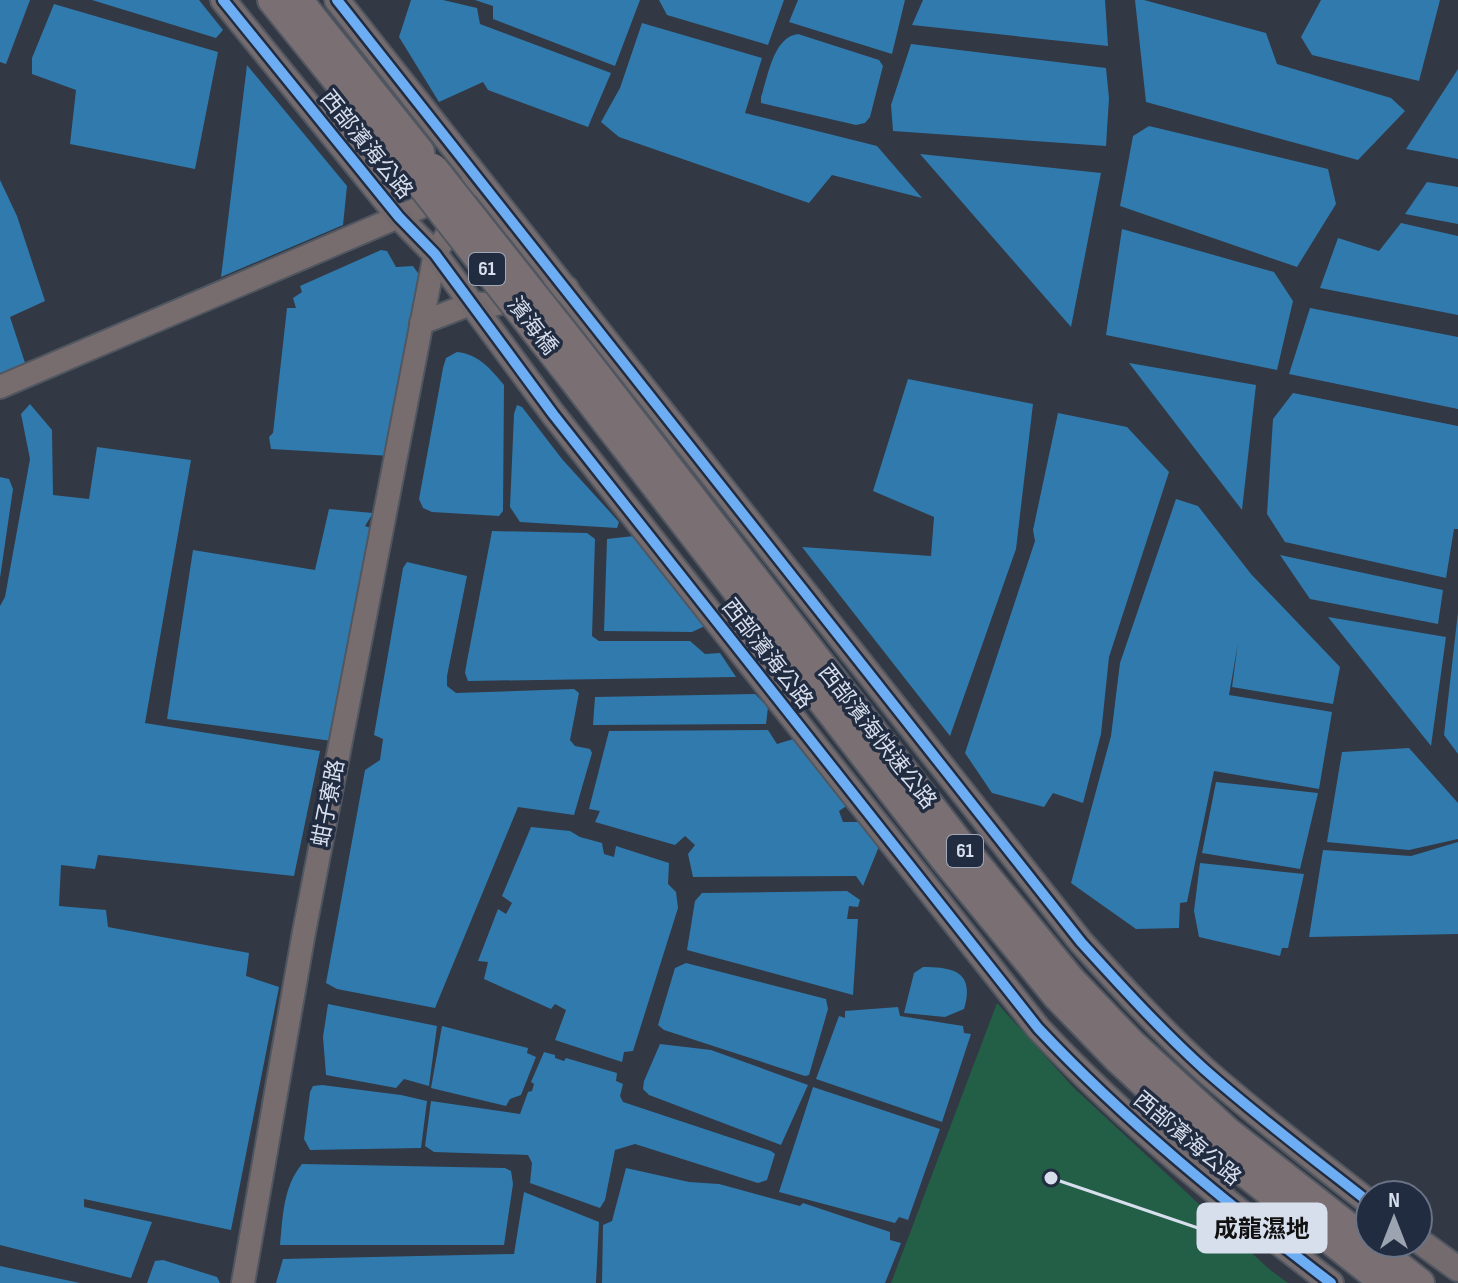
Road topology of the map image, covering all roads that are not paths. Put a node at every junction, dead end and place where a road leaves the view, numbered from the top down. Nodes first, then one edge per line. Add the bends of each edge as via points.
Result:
1 (223, 0) edge
2 (272, 0) edge
3 (298, 0) edge
4 (337, 0) edge
5 (420, 168) junction
6 (480, 182) junction
7 (399, 217) junction
8 (512, 223) junction
9 (435, 254) junction
10 (567, 288) junction
11 (473, 303) junction
12 (421, 323) junction
13 (571, 359) junction
14 (0, 387) edge
15 (1354, 1191) edge
16 (1434, 1252) edge
17 (1458, 1269) edge
18 (243, 1283) edge
19 (1331, 1283) edge
20 (1385, 1283) edge
21 (1420, 1283) edge

1 - 7 main road, 西部濱海公路
2 - 5 highway, 61
3 - 5 highway, 61
4 - 6 main road
5 - 13 highway, 濱海橋 / 61, bridge
6 - 7 street
6 - 8 main road
6 - 9 street
7 - 9 main road, 西部濱海公路
7 - 14 street
8 - 10 main road
8 - 11 street via 501,271
9 - 11 main road, 西部濱海公路
9 - 12 street, 蚶子寮路
10 - 11 street via 492,305
10 - 15 main road via 1081,942 1201,1066
11 - 12 street
11 - 19 main road, 西部濱海公路 via 553,414 1038,1028 1089,1082
12 - 18 street, 蚶子寮路 via 304,932
13 - 20 highway, 西部濱海快速公路 / 61 via 924,832 1057,996 1214,1148
13 - 21 highway, 西部濱海快速公路 / 61 via 1071,980 1228,1132
16 - 17 main road

